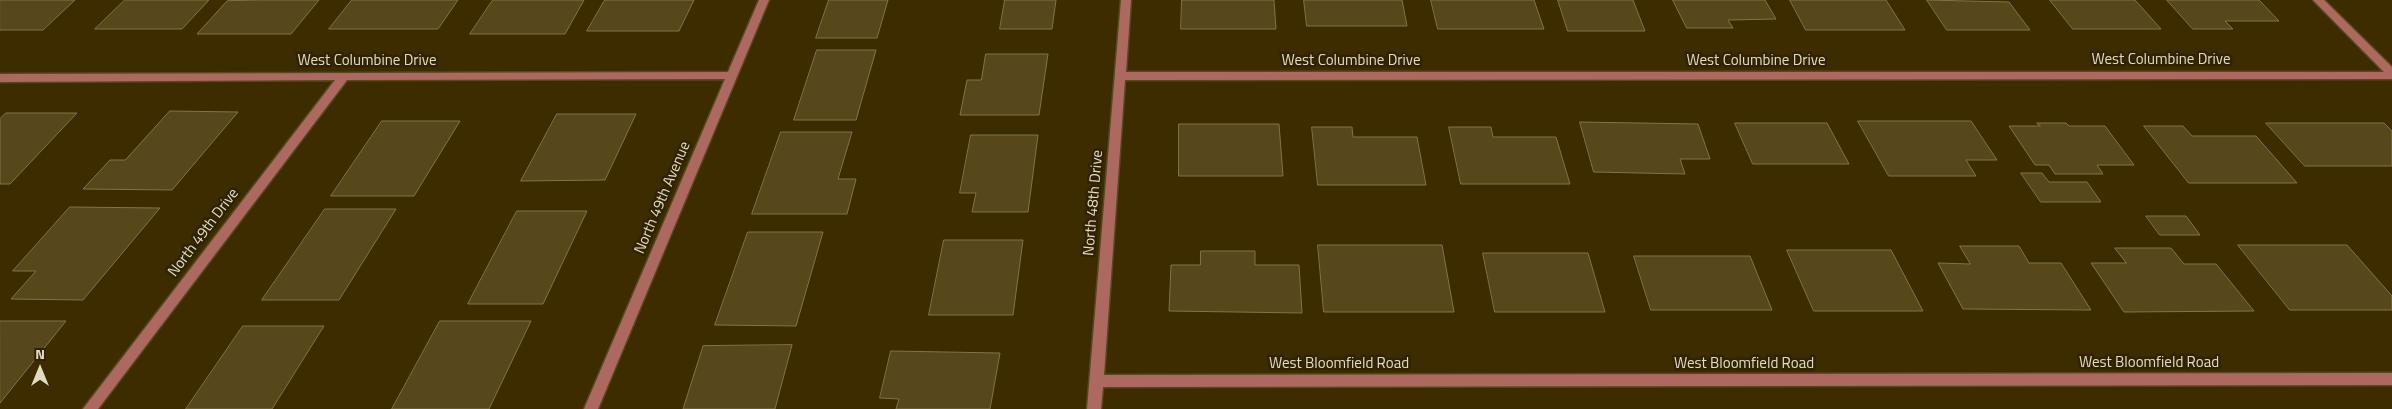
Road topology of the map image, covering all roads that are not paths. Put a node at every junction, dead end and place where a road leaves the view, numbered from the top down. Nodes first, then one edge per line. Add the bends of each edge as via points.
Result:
1 (764, 0) edge
2 (1126, 0) edge
3 (2318, 0) edge
4 (2392, 74) edge
5 (733, 75) junction
6 (344, 76) junction
7 (1121, 76) junction
8 (0, 78) edge
9 (2392, 379) edge
10 (1096, 381) junction
11 (90, 409) edge
12 (591, 409) edge
13 (1094, 409) edge

1 - 5 street, North 49th Avenue
2 - 7 street, North 48th Drive
3 - 4 street
4 - 7 street, West Columbine Drive
5 - 6 street, West Columbine Drive
5 - 12 street, North 49th Avenue
6 - 8 street, West Columbine Drive
6 - 11 street, North 49th Drive
7 - 10 street, North 48th Drive
9 - 10 street, West Bloomfield Road
10 - 13 street, North 48th Drive

